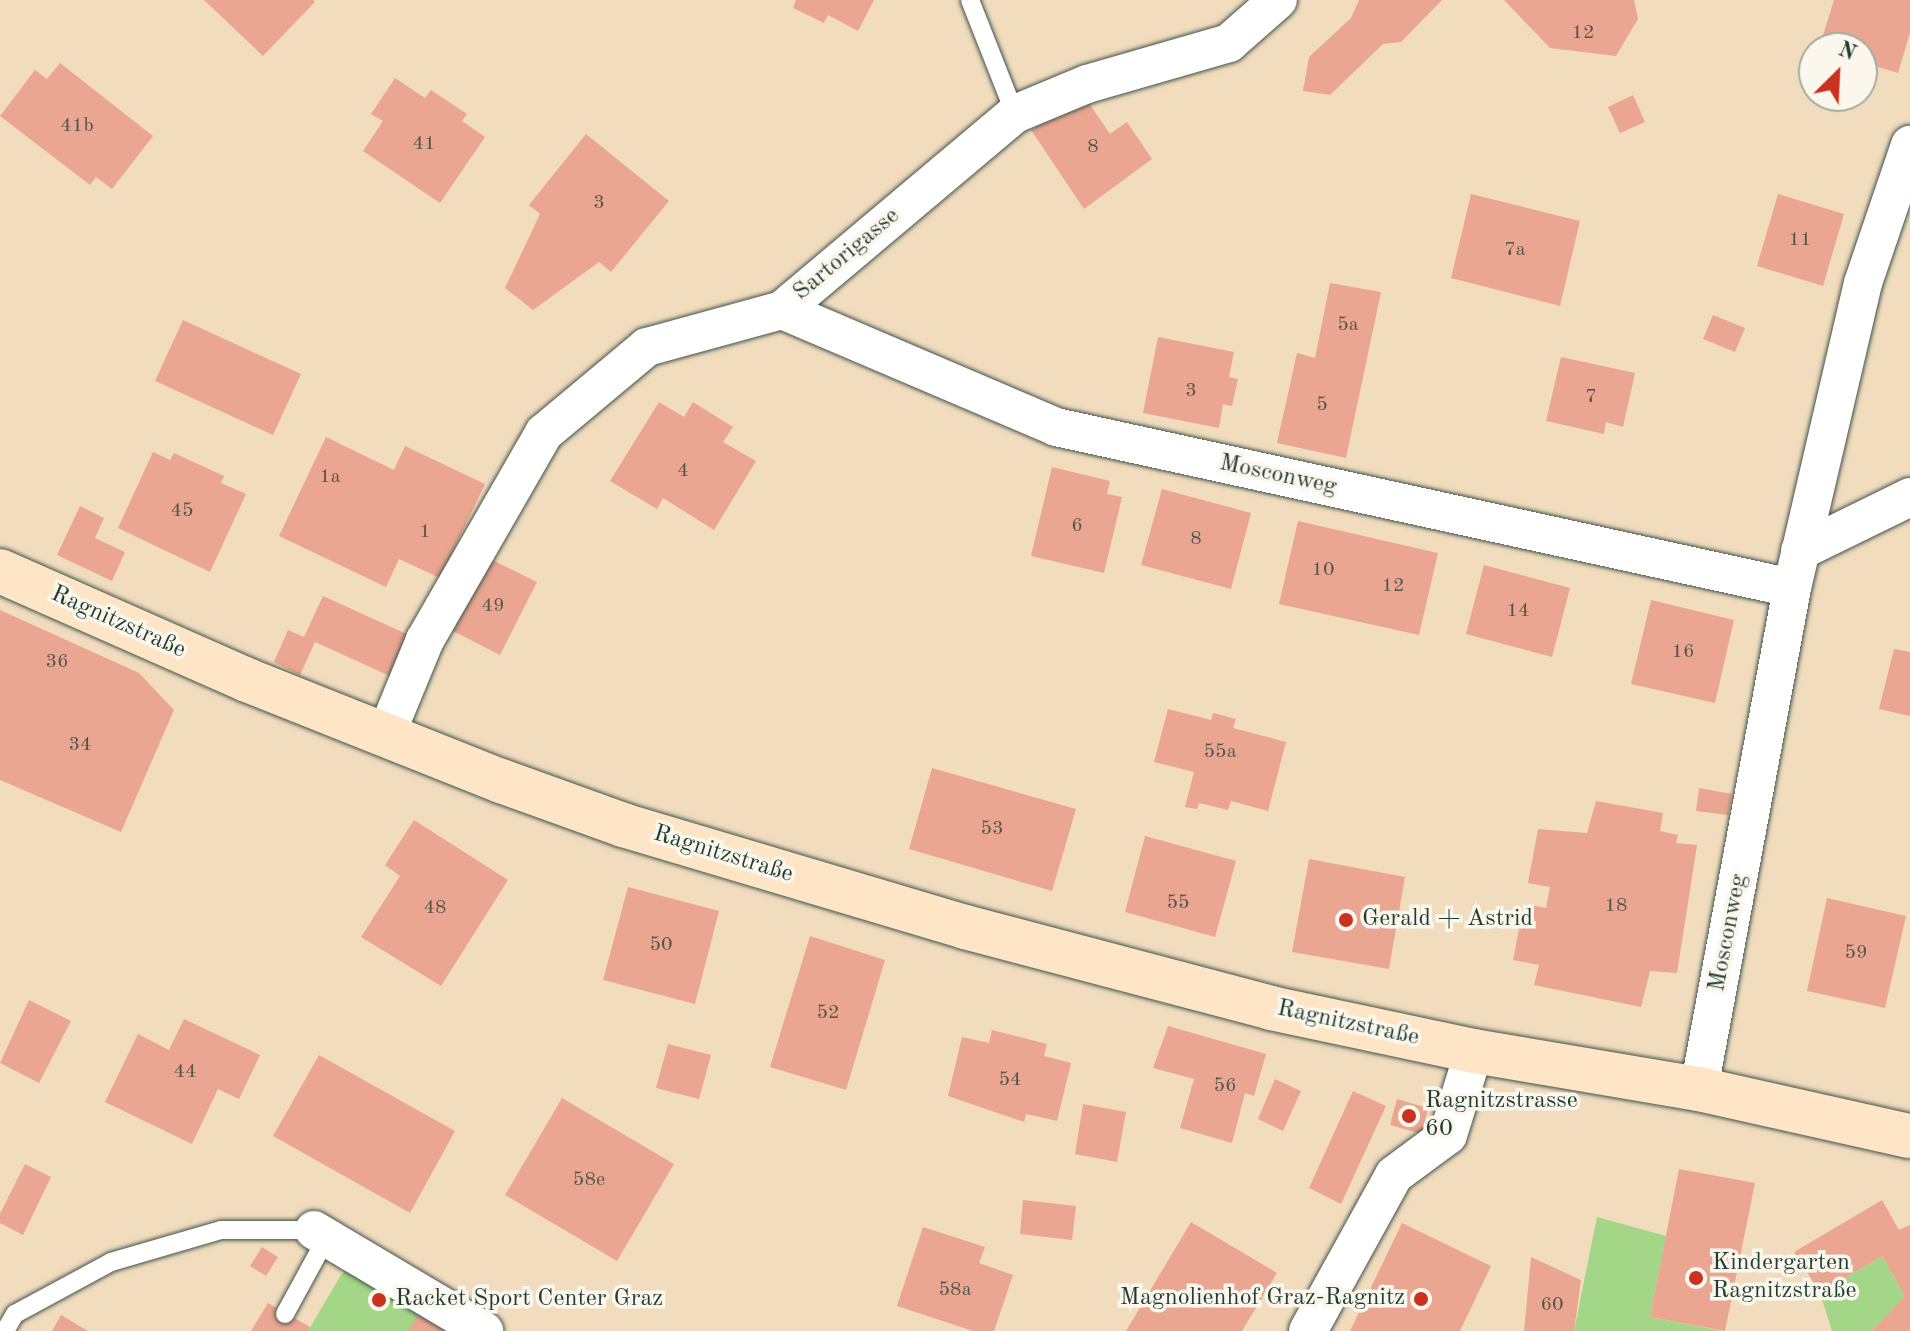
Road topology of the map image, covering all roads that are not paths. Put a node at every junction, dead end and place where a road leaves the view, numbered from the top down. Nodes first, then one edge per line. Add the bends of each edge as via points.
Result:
1 (970, 0) edge
2 (1278, 0) edge
3 (1015, 114) junction
4 (1910, 145) edge
5 (782, 310) junction
6 (1910, 497) edge
7 (1800, 551) junction
8 (0, 571) edge
9 (1792, 588) junction
10 (385, 737) junction
11 (1474, 1051) junction
12 (1699, 1089) junction
13 (1910, 1136) edge
14 (321, 1234) junction
15 (285, 1314) dead end
16 (5, 1331) edge
17 (484, 1331) edge
18 (1308, 1331) edge

1 - 3 lane
2 - 3 street, Sartorigasse via 1229,43 1087,84
3 - 5 street, Sartorigasse
4 - 7 street, Mosconweg via 1863,283
5 - 9 street, Mosconweg via 1056,427
5 - 10 street, Sartorigasse via 647,347 544,433 425,640
6 - 7 street
7 - 9 street, Mosconweg
8 - 10 main road, Ragnitzstraße
9 - 12 street, Mosconweg
10 - 11 main road, Ragnitzstraße via 623,825 1101,967
11 - 12 main road, Ragnitzstraße
11 - 18 street via 1448,1135 1394,1175
12 - 13 main road, Ragnitzstraße
14 - 15 lane
14 - 16 lane via 221,1230 111,1262 15,1314
14 - 17 street

